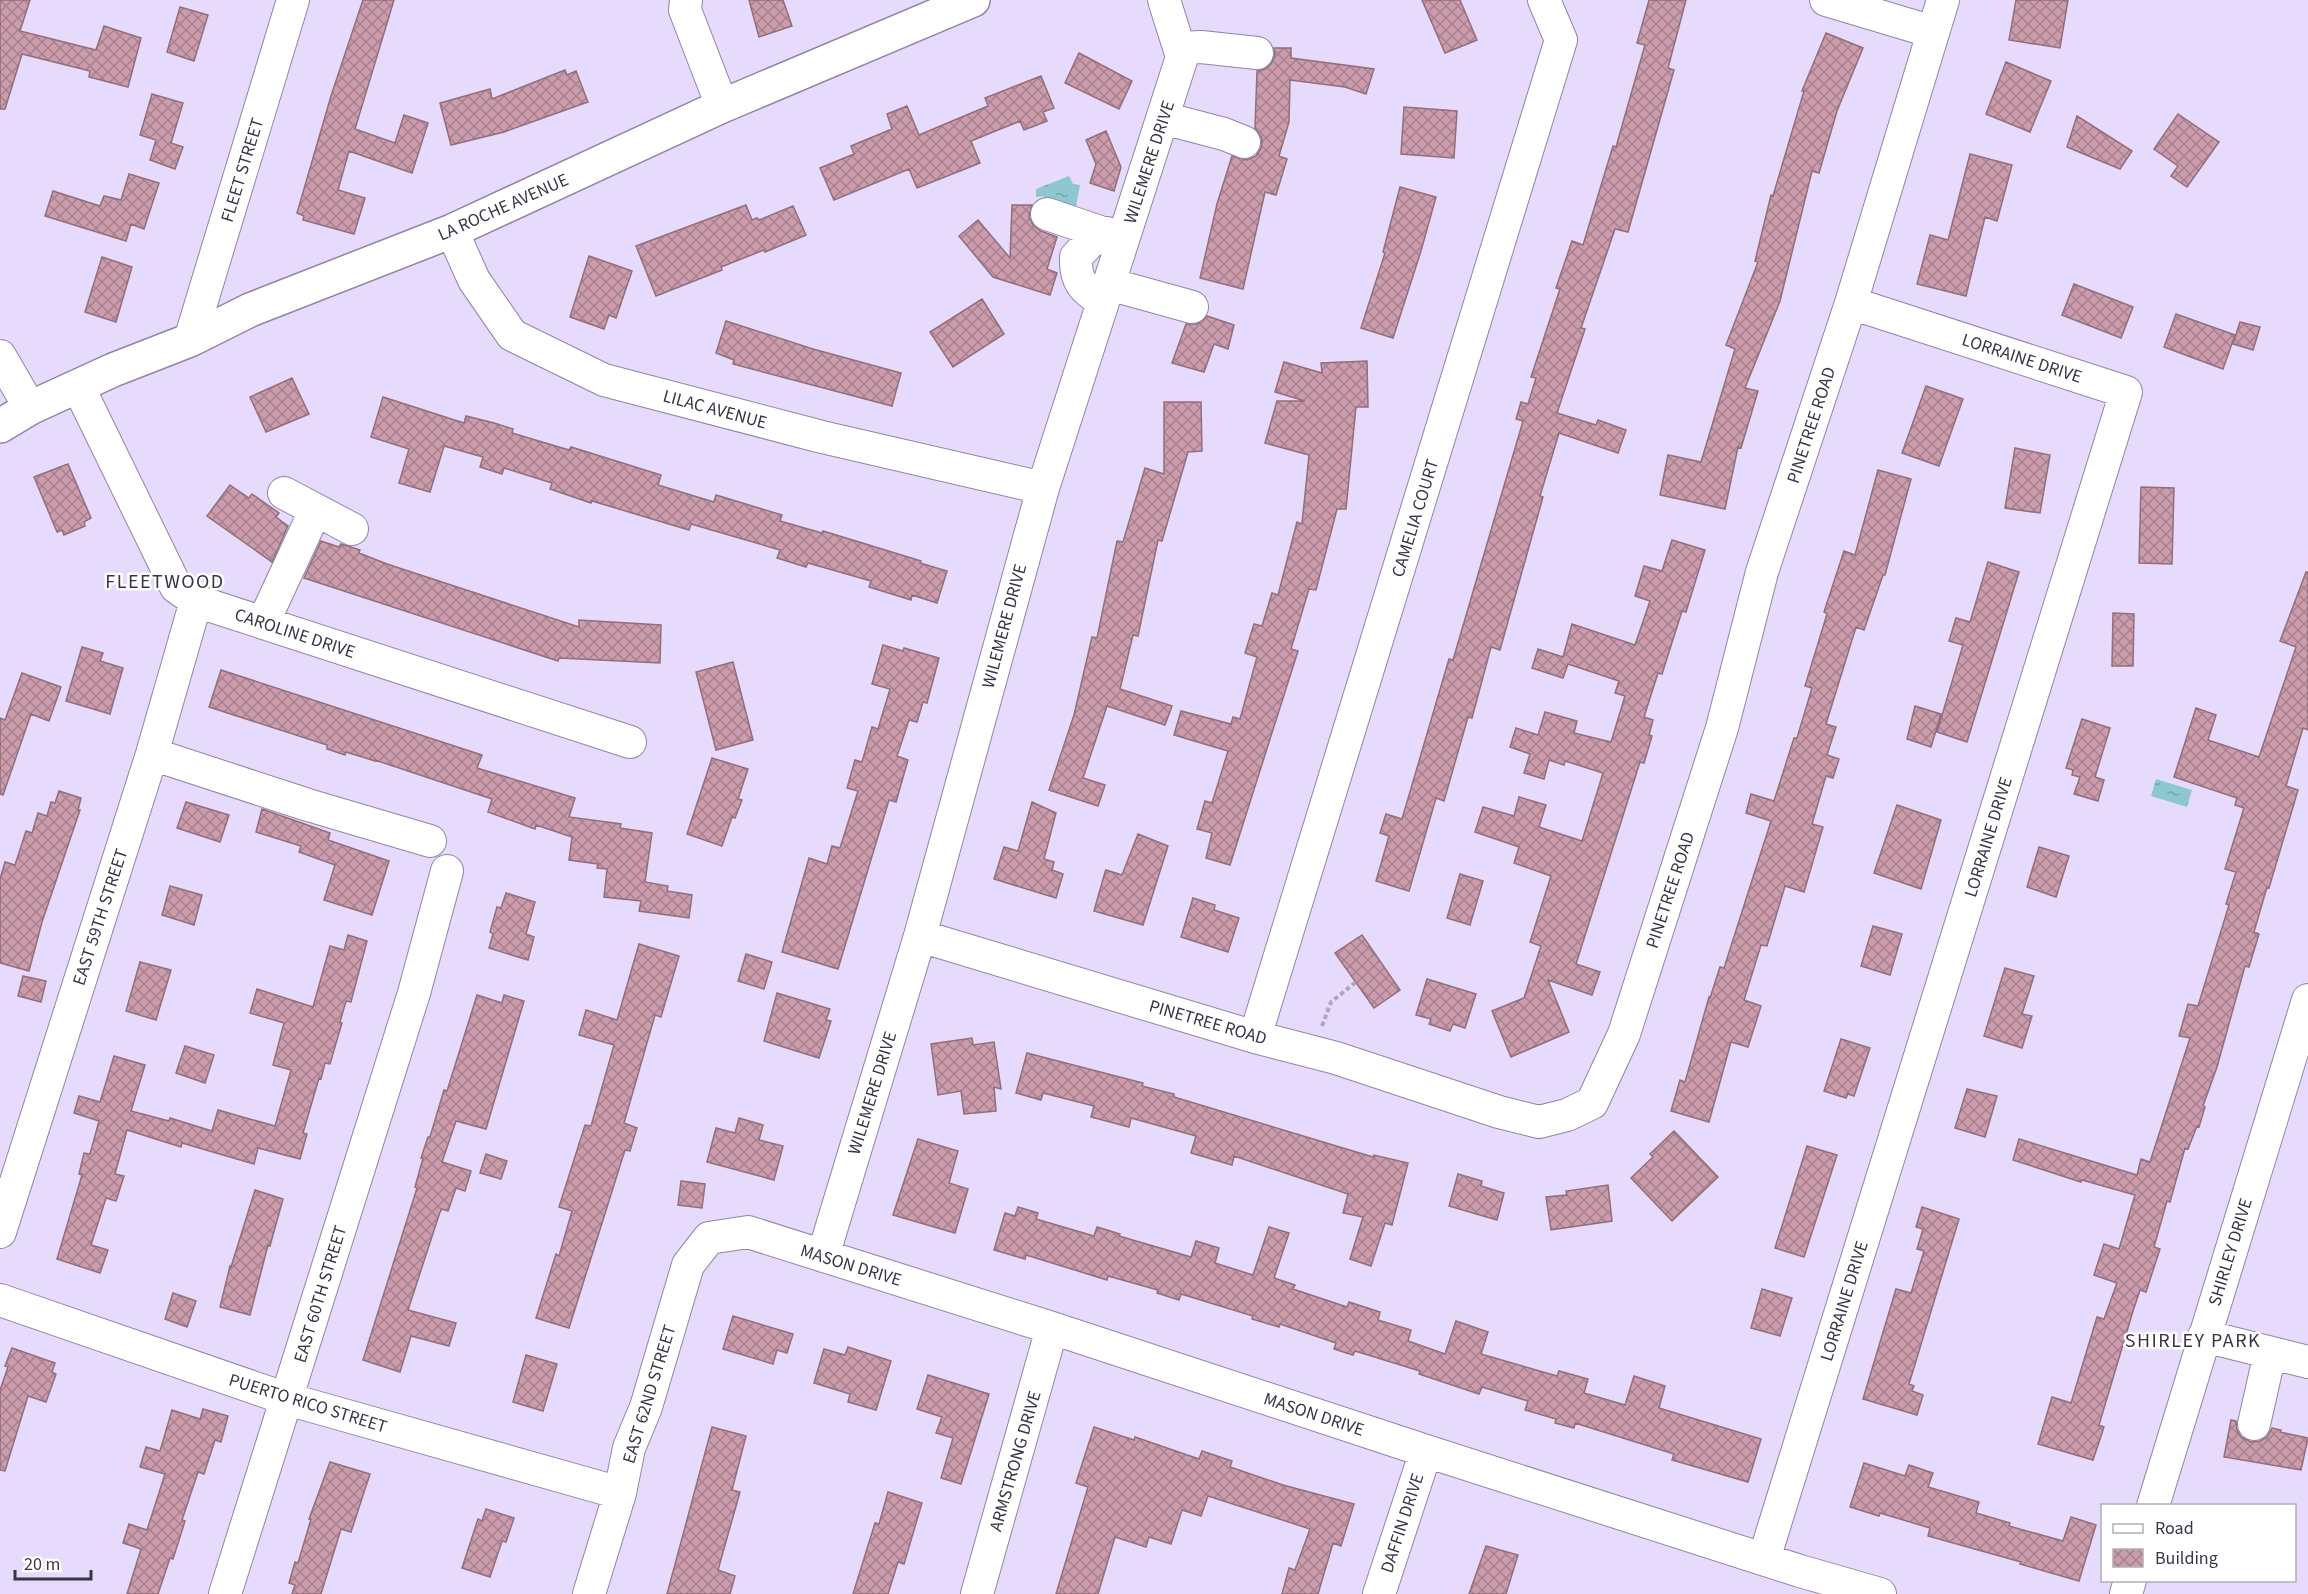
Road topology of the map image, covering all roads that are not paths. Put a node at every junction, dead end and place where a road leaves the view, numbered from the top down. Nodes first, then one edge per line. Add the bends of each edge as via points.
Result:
1 (293, 0) edge
2 (686, 0) edge
3 (973, 0) edge
4 (1164, 0) edge
5 (1544, 0) edge
6 (1826, 0) edge
7 (1943, 0) edge
8 (1902, 11) edge
9 (1933, 32) junction
10 (1180, 48) junction
11 (1257, 53) dead end
12 (722, 106) junction
13 (1163, 118) junction
14 (1244, 142) dead end
15 (1047, 214) dead end
16 (452, 231) junction
17 (1116, 235) junction
18 (1106, 293) junction
19 (1851, 303) junction
20 (1192, 307) dead end
21 (190, 340) junction
22 (0, 356) edge
23 (78, 386) junction
24 (30, 408) junction
25 (0, 426) edge
26 (1043, 488) junction
27 (284, 494) dead end
28 (315, 511) junction
29 (352, 529) dead end
30 (196, 601) junction
31 (264, 623) junction
32 (630, 742) dead end
33 (152, 754) junction
34 (430, 841) dead end
35 (447, 871) dead end
36 (920, 936) junction
37 (2308, 1000) edge
38 (1255, 1037) junction
39 (0, 1232) edge
40 (748, 1232) joint
41 (823, 1256) junction
42 (0, 1300) edge
43 (1052, 1328) junction
44 (2204, 1336) junction
45 (2270, 1353) junction
46 (2308, 1362) edge
47 (287, 1399) junction
48 (2254, 1424) dead end
49 (1426, 1451) junction
50 (620, 1492) junction
51 (2154, 1504) edge
52 (1764, 1559) junction
53 (1796, 1583) edge
54 (225, 1594) edge
55 (589, 1594) edge
56 (977, 1594) edge
57 (1379, 1594) edge
58 (1880, 1594) edge

1 - 21 street, FLEET STREET
2 - 12 street via 685,10
3 - 12 main road, LA ROCHE AVENUE
4 - 10 street, WILEMERE DRIVE
5 - 38 street, CAMELIA COURT via 1561,40
6 - 8 street
7 - 9 street, PINETREE ROAD
8 - 9 street
9 - 19 street, PINETREE ROAD
10 - 11 street via 1201,46
10 - 13 street, WILEMERE DRIVE via 1182,57
12 - 16 main road, LA ROCHE AVENUE
13 - 14 street
13 - 17 street, WILEMERE DRIVE
15 - 17 street
16 - 21 main road, LA ROCHE AVENUE via 250,310
16 - 26 street, LILAC AVENUE via 474,280 512,335 604,380 822,437
17 - 18 street via 1090,242 1076,257 1075,273 1083,285 1092,295
18 - 20 street
18 - 26 street, WILEMERE DRIVE
19 - 38 street, PINETREE ROAD via 1762,572 1722,728 1624,1034 1592,1103 1567,1116 1539,1122
19 - 52 street, LORRAINE DRIVE via 2126,392
21 - 23 main road, LA ROCHE AVENUE
22 - 24 street
23 - 24 main road, LA ROCHE AVENUE
23 - 30 street, CAROLINE DRIVE via 176,587
24 - 25 main road, LA ROCHE AVENUE
26 - 36 street, WILEMERE DRIVE
27 - 28 street
28 - 29 street
28 - 31 street
30 - 31 street, CAROLINE DRIVE
30 - 33 street, EAST 59TH STREET
31 - 32 street, CAROLINE DRIVE
33 - 34 street
33 - 39 street, EAST 59TH STREET
35 - 47 street, EAST 60TH STREET via 414,993
36 - 38 street, PINETREE ROAD
36 - 41 street, WILEMERE DRIVE
37 - 44 street, SHIRLEY DRIVE
40 - 41 street, MASON DRIVE
40 - 50 street, EAST 62ND STREET via 709,1238 688,1265 646,1407 629,1448
41 - 43 street, MASON DRIVE
42 - 47 street, PUERTO RICO STREET
43 - 49 street, MASON DRIVE
43 - 56 street, ARMSTRONG DRIVE
44 - 45 street
44 - 51 street, SHIRLEY DRIVE
45 - 46 street
45 - 48 street
47 - 50 street, PUERTO RICO STREET
47 - 54 street, EAST 60TH STREET
49 - 52 street, MASON DRIVE
49 - 57 street, DAFFIN DRIVE
50 - 55 street, EAST 62ND STREET
52 - 53 street, MASON DRIVE
53 - 58 street, MASON DRIVE

